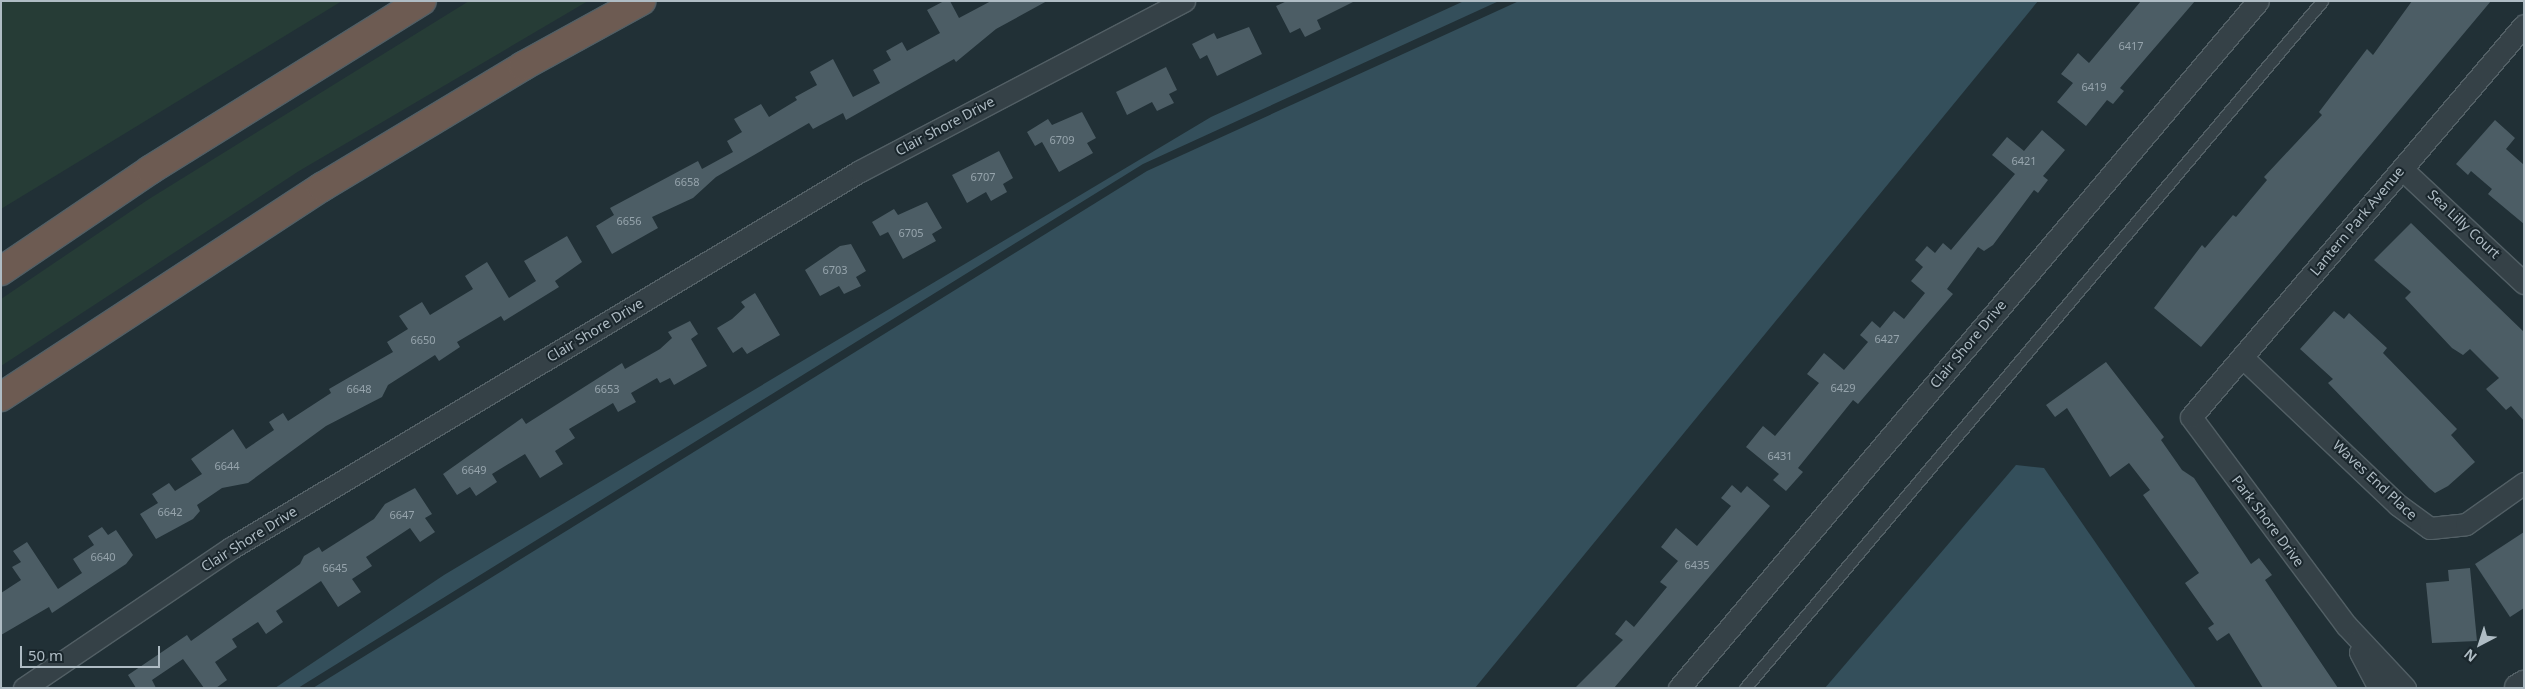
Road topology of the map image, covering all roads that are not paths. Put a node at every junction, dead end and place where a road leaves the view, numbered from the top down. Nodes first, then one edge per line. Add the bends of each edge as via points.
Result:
1 (422, 1) edge
2 (641, 1) edge
3 (1184, 1) edge
4 (2258, 1) edge
5 (2322, 1) edge
6 (2524, 25) edge
7 (2402, 169) junction
8 (1, 271) edge
9 (2524, 283) edge
10 (2242, 357) junction
11 (1, 397) edge
12 (2191, 417) joint
13 (2524, 483) edge
14 (2346, 625) junction
15 (2524, 685) edge
16 (24, 688) edge
17 (1679, 688) edge
18 (1745, 688) edge
19 (2379, 688) edge
20 (2405, 688) edge
21 (2519, 688) edge

1 - 8 highway via 150,170
2 - 11 highway via 322,187
3 - 16 street, Clair Shore Drive via 860,171 231,548
4 - 17 street, Clair Shore Drive
5 - 18 lane
6 - 7 street, Lantern Park Avenue
7 - 9 street, Sea Lilly Court
7 - 10 street, Lantern Park Avenue
10 - 12 street, Lantern Park Avenue
10 - 13 street, Waves End Place via 2398,505 2430,528 2466,524
12 - 14 street, Park Shore Drive
14 - 19 street, Park Shore Drive
14 - 20 street, Park Shore Drive
15 - 21 street

